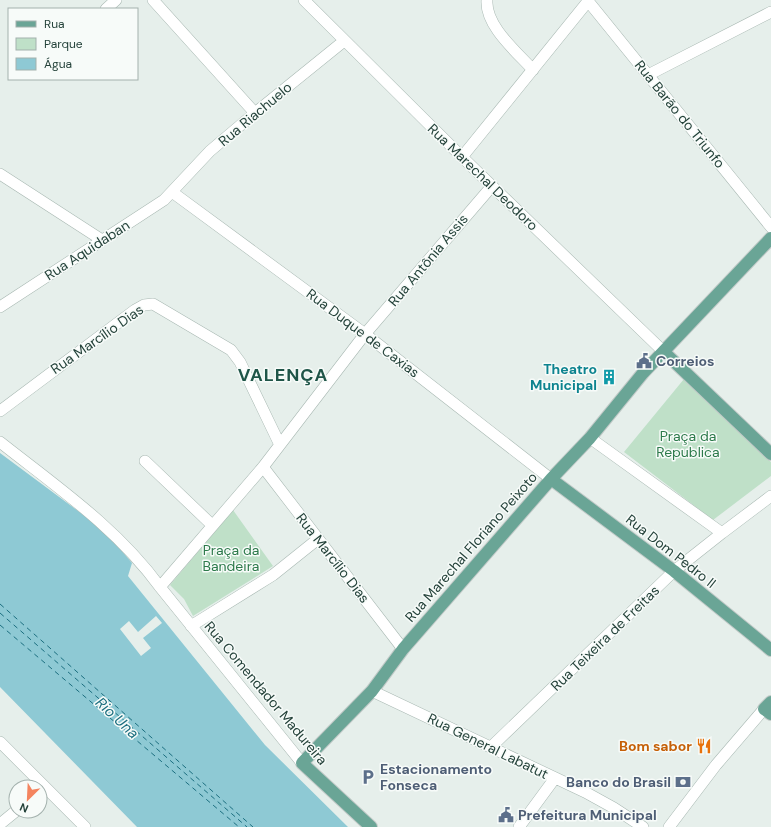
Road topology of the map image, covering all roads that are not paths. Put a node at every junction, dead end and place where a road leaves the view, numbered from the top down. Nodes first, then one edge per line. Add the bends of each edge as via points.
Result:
1 (116, 0) edge
2 (153, 0) edge
3 (304, 0) edge
4 (487, 0) edge
5 (588, 0) edge
6 (107, 8) edge
7 (771, 12) edge
8 (344, 41) junction
9 (533, 70) junction
10 (648, 75) junction
11 (254, 113) junction
12 (462, 157) junction
13 (0, 174) edge
14 (492, 186) junction
15 (172, 192) junction
16 (771, 227) edge
17 (771, 238) edge
18 (102, 240) junction
19 (0, 307) edge
20 (365, 334) junction
21 (664, 352) junction
22 (0, 411) edge
23 (590, 438) junction
24 (0, 442) edge
25 (280, 445) junction
26 (771, 454) edge
27 (145, 461) dead end
28 (264, 467) junction
29 (551, 479) junction
30 (771, 496) edge
31 (212, 525) junction
32 (722, 533) junction
33 (318, 539) junction
34 (674, 571) junction
35 (160, 587) junction
36 (191, 626) junction
37 (403, 649) junction
38 (771, 650) edge
39 (372, 691) junction
40 (769, 708) edge
41 (0, 742) edge
42 (491, 747) junction
43 (302, 763) junction
44 (555, 778) junction
45 (33, 779) edge
46 (48, 794) edge
47 (8, 818) edge
48 (0, 824) edge
49 (85, 827) edge
50 (371, 827) edge
51 (519, 827) edge
52 (643, 827) edge
53 (669, 827) edge

1 - 6 street
2 - 11 street
3 - 8 street, Rua Marechal Deodoro
4 - 9 street via 488,15 493,24
5 - 9 street
5 - 10 street, Rua Barão do Triunfo
7 - 10 street
8 - 11 street, Rua Riachuelo
8 - 12 street, Rua Marechal Deodoro
9 - 12 street
10 - 16 street, Rua Barão do Triunfo
11 - 15 street, Rua Riachuelo via 210,152
12 - 14 street, Rua Marechal Deodoro
13 - 18 street
14 - 20 street, Rua Antônia Assis
14 - 21 street, Rua Marechal Deodoro
15 - 18 street, Rua Aquidaban via 153,208
15 - 20 street, Rua Duque de Caxias
17 - 21 main road, Rua Marechal Floriano Peixoto
18 - 19 street, Rua Aquidaban
20 - 25 street, Rua Antônia Assis
20 - 29 street, Rua Duque de Caxias
21 - 23 main road, Rua Marechal Floriano Peixoto
21 - 26 main road
22 - 25 street, Rua Marcílio Dias via 144,304 153,304 231,350 240,362
23 - 29 main road, Rua Marechal Floriano Peixoto
23 - 32 street
24 - 35 street via 80,504 119,539
25 - 28 street, Rua Antônia Assis
27 - 31 street
28 - 31 street, Rua Antônia Assis
28 - 33 street, Rua Marcílio Dias
29 - 34 main road, Rua Dom Pedro II
29 - 37 main road, Rua Marechal Floriano Peixoto
30 - 32 street, Rua Teixeira de Freitas
31 - 35 street, Rua Antônia Assis
32 - 34 street, Rua Teixeira de Freitas
33 - 36 street via 273,575
33 - 37 street, Rua Marcílio Dias
34 - 38 main road, Rua Dom Pedro II
34 - 42 street, Rua Teixeira de Freitas
35 - 36 street
36 - 43 street, Rua Comendador Madureira
37 - 39 main road, Rua Marechal Floriano Peixoto
39 - 42 street, Rua General Labatut
39 - 43 main road, Rua Marechal Floriano Peixoto
40 - 53 street via 716,765
41 - 45 street
42 - 44 street, Rua General Labatut
43 - 50 main road, Rua Comendador Madureira
44 - 51 street
44 - 52 street, Rua General Labatut via 614,808
46 - 49 street
47 - 48 street

